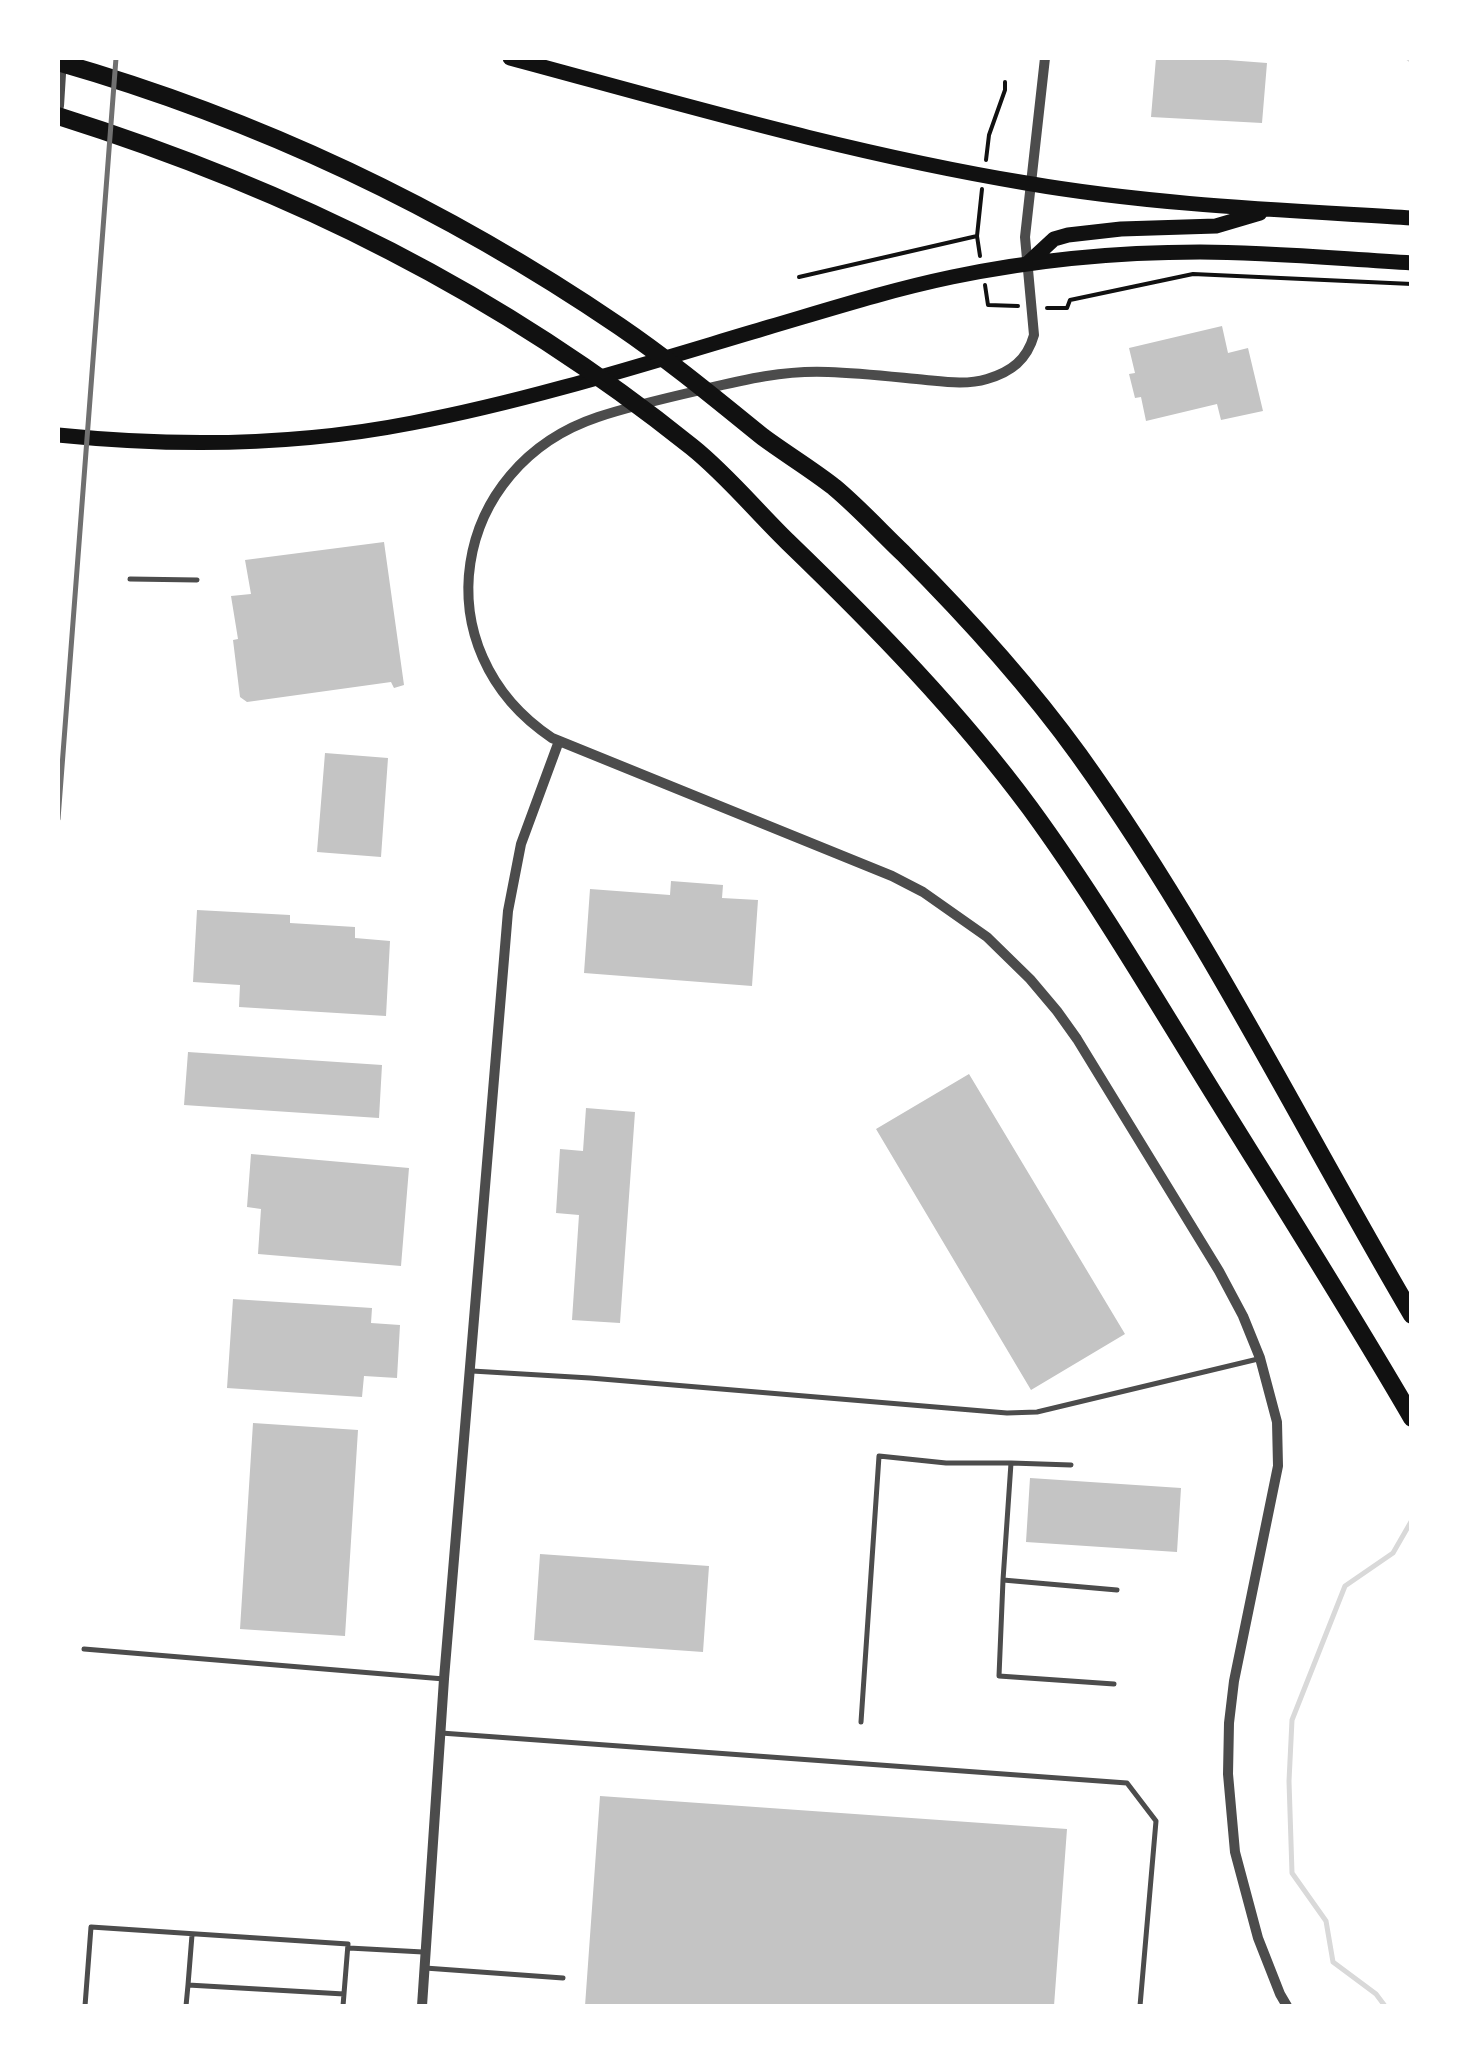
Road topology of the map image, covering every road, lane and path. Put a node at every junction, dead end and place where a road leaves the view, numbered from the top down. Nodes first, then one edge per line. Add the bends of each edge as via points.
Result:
1 (510, 58) edge
2 (1045, 58) edge
3 (59, 60) edge
4 (1006, 82) dead end
5 (58, 106) edge
6 (58, 116) edge
7 (986, 155) dead end
8 (1030, 184) junction
9 (981, 201) dead end
10 (1268, 210) junction
11 (1409, 218) edge
12 (977, 236) junction
13 (979, 250) dead end
14 (1412, 263) edge
15 (1027, 264) junction
16 (799, 278) dead end
17 (1412, 284) edge
18 (987, 301) dead end
19 (999, 306) dead end
20 (1061, 308) dead end
21 (58, 435) edge
22 (130, 579) dead end
23 (197, 580) dead end
24 (559, 741) junction
25 (1410, 1312) edge
26 (1260, 1358) junction
27 (469, 1371) junction
28 (1412, 1418) edge
29 (1010, 1462) junction
30 (1071, 1464) dead end
31 (1003, 1580) junction
32 (1117, 1590) dead end
33 (84, 1649) dead end
34 (444, 1680) junction
35 (1114, 1684) dead end
36 (861, 1722) dead end
37 (441, 1733) junction
38 (192, 1934) junction
39 (348, 1948) junction
40 (426, 1952) junction
41 (425, 1968) junction
42 (563, 1978) dead end
43 (188, 1985) junction
44 (344, 1994) junction
45 (85, 2006) edge
46 (186, 2006) edge
47 (343, 2006) edge
48 (422, 2006) edge
49 (1140, 2006) edge
50 (1287, 2006) edge

1 - 8 main road via 765,126
2 - 8 street
3 - 5 street
3 - 25 highway via 189,105 409,200 592,308 834,487 1012,671 1076,751 1176,899
4 - 7 path
6 - 28 highway via 184,159 387,247 536,335 697,450 934,692 1032,810 1113,930
8 - 10 main road
8 - 15 street
9 - 12 path
10 - 11 main road
10 - 15 main road via 1216,226 1068,235
12 - 13 path
12 - 16 path
14 - 15 main road via 1204,252
15 - 21 main road via 856,301 549,391 413,423 259,442
15 - 24 street via 1034,336 1017,365 998,375 964,383 828,372 766,376 573,426 522,461 490,503 476,535 470,621 501,691
17 - 20 path via 1193,274 1070,300
18 - 19 path
22 - 23 lane
24 - 26 street via 892,876 987,937 1047,997 1077,1039 1219,1271
24 - 27 street via 510,893
26 - 27 lane via 1036,1412 1007,1413
26 - 50 street via 1279,1454 1234,1681 1228,1774 1235,1852 1258,1938
27 - 34 street
29 - 30 lane
29 - 31 lane
29 - 36 lane via 879,1456
31 - 32 lane
31 - 35 lane via 999,1676
33 - 34 lane
34 - 37 street
37 - 40 street
37 - 49 lane via 1127,1783 1156,1821
38 - 39 lane
38 - 43 lane
38 - 45 lane via 91,1927
39 - 40 lane
39 - 44 lane
40 - 41 street
41 - 42 lane
41 - 48 street
43 - 44 lane
43 - 46 lane
44 - 47 lane

